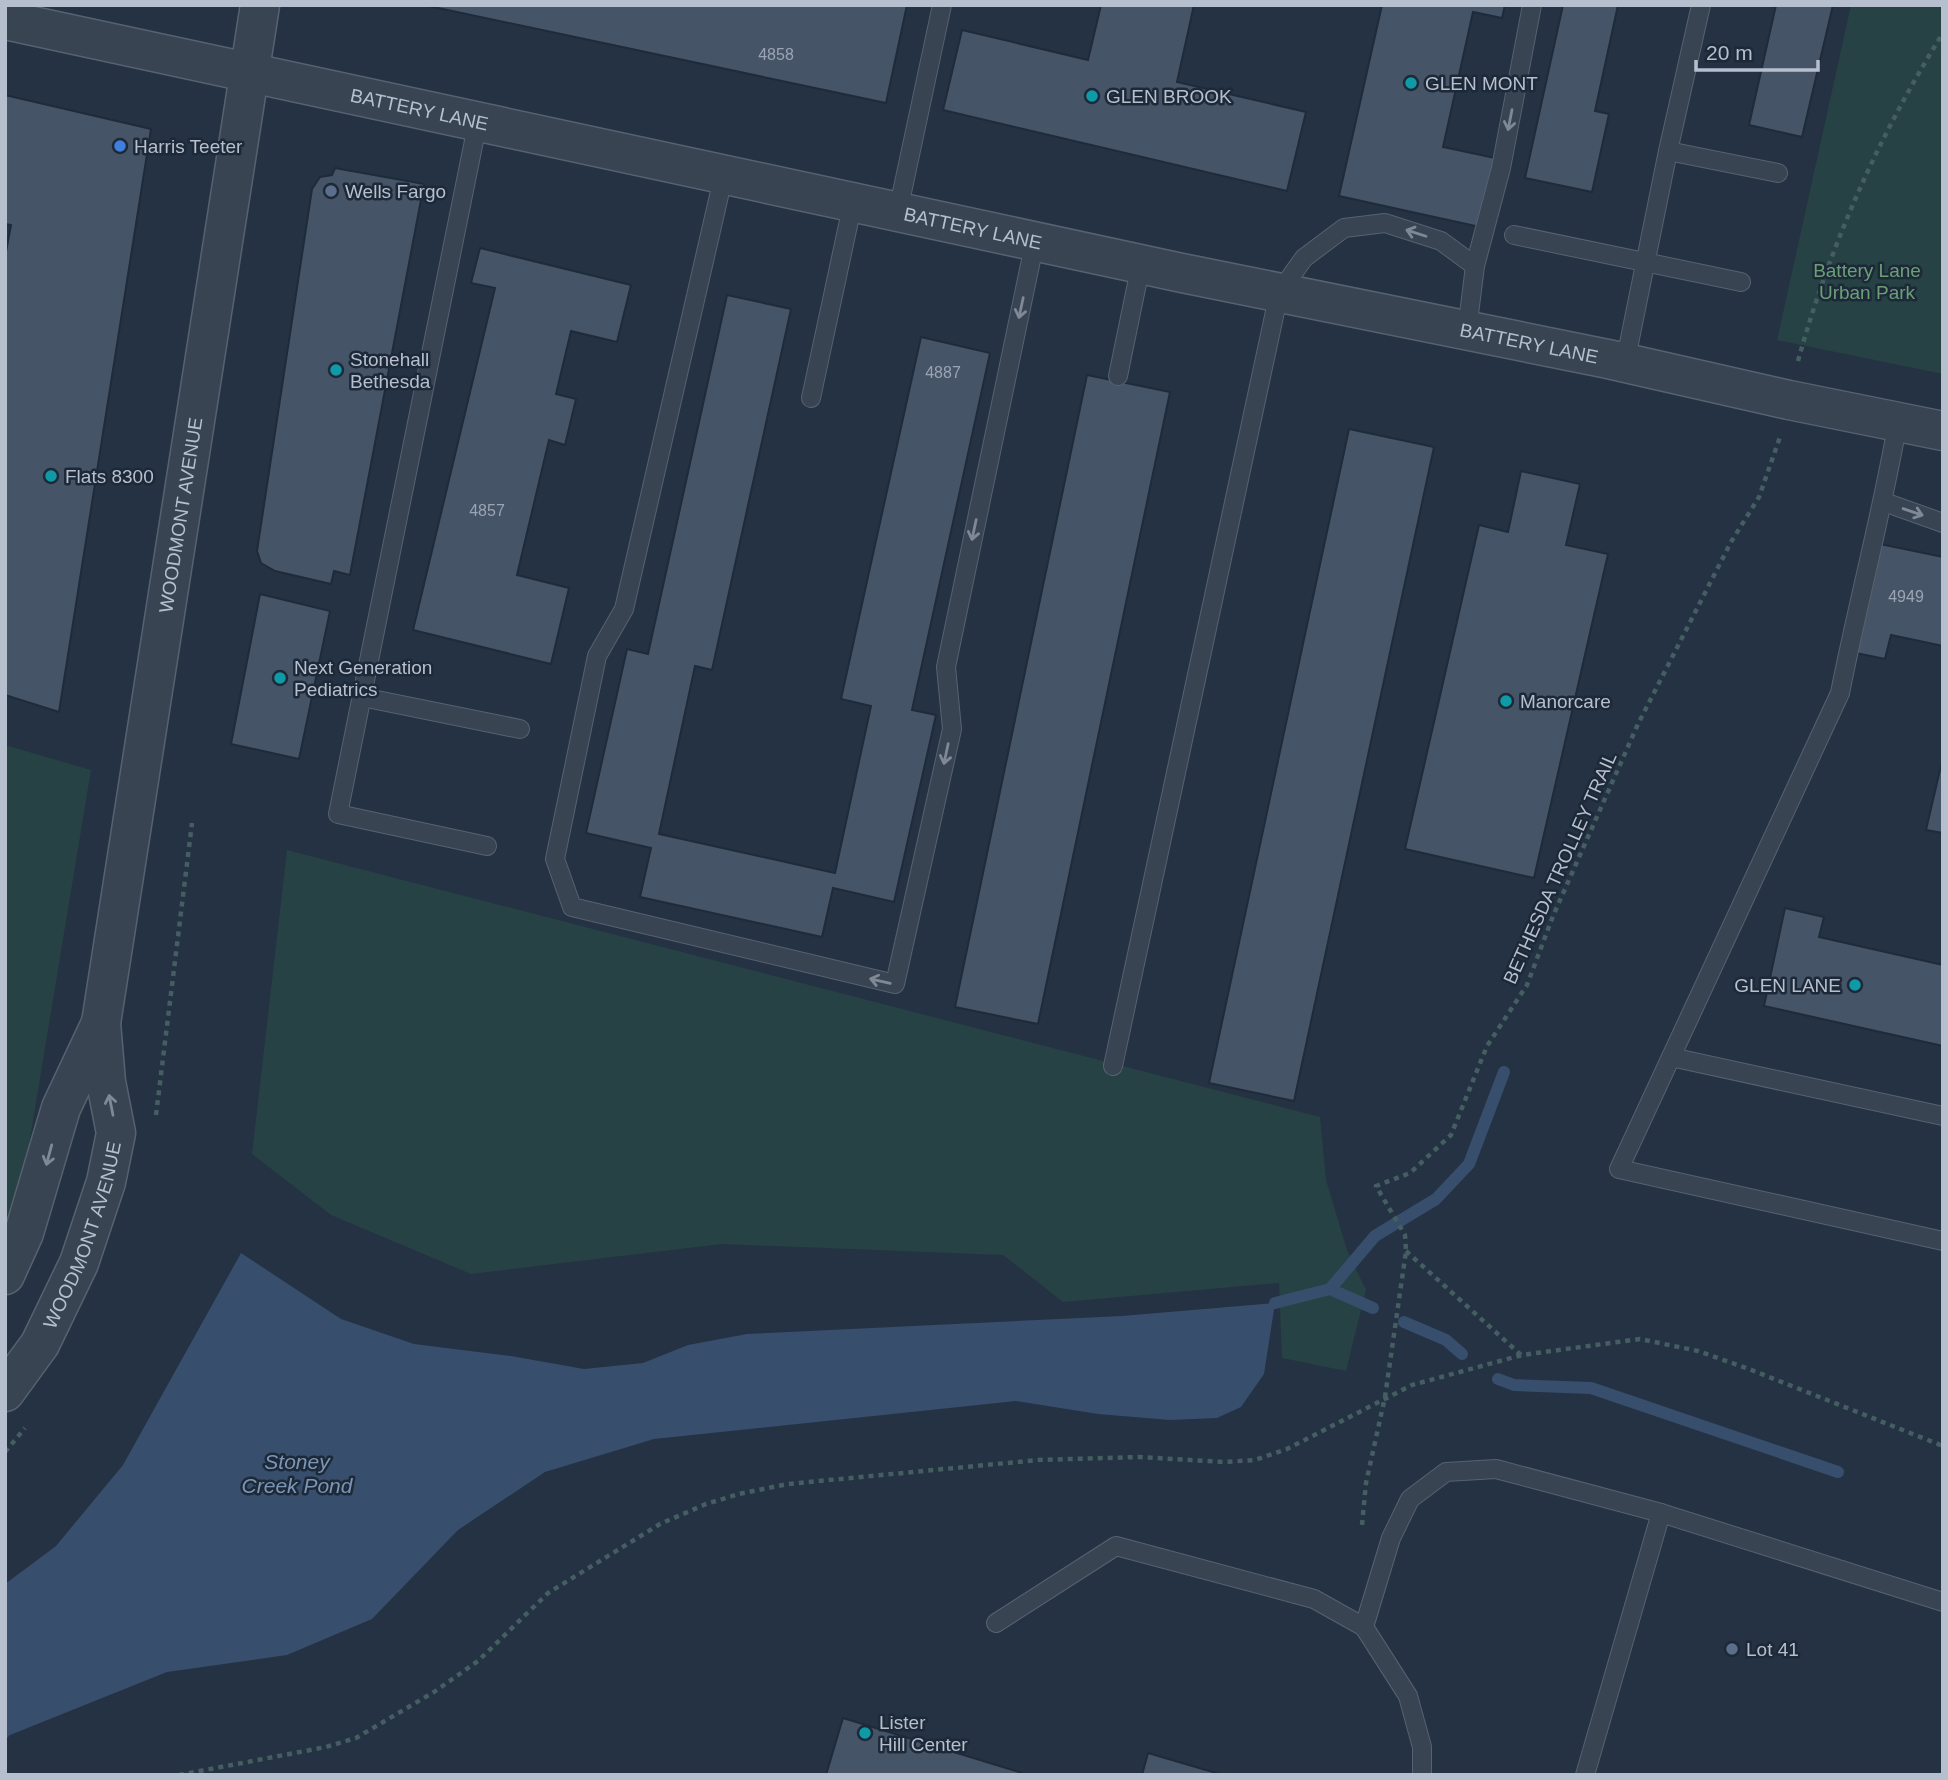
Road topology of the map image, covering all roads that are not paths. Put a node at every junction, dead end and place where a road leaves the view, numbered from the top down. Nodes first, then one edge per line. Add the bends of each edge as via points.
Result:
1 (260, 5) edge
2 (942, 5) edge
3 (1532, 5) edge
4 (1701, 5) edge
5 (5, 20) edge
6 (249, 72) junction
7 (478, 121) junction
8 (1668, 151) junction
9 (1778, 173) dead end
10 (724, 174) junction
11 (853, 202) junction
12 (898, 211) junction
13 (1514, 236) dead end
14 (1035, 241) junction
15 (1646, 261) junction
16 (1141, 264) junction
17 (1475, 266) junction
18 (1741, 282) dead end
19 (1279, 292) junction
20 (1466, 330) junction
21 (1625, 363) junction
22 (1118, 376) dead end
23 (811, 398) dead end
24 (1898, 421) junction
25 (1943, 431) edge
26 (1884, 502) junction
27 (1943, 523) edge
28 (362, 697) junction
29 (520, 729) dead end
30 (487, 846) dead end
31 (101, 1024) junction
32 (1671, 1057) junction
33 (1113, 1066) dead end
34 (1943, 1116) edge
35 (1943, 1241) edge
36 (5, 1275) edge
37 (5, 1392) edge
38 (1661, 1513) junction
39 (1943, 1601) edge
40 (996, 1623) dead end
41 (1364, 1627) junction
42 (1422, 1775) edge
43 (1585, 1775) edge

1 - 6 street, WOODMONT AVENUE
2 - 12 lane
3 -> 17 lane via 1501,168
4 - 8 lane
5 - 6 street, BATTERY LANE
6 - 7 street, BATTERY LANE
6 - 31 street, WOODMONT AVENUE
7 - 10 street, BATTERY LANE
7 - 28 lane
8 - 9 lane
8 - 15 lane
10 - 11 street, BATTERY LANE
14 -> 10 lane via 946,667 951,729 895,984 572,907 555,859 597,656 624,609
11 - 12 street, BATTERY LANE
11 - 23 lane
12 - 14 street, BATTERY LANE
13 - 15 lane
14 - 16 street, BATTERY LANE
15 - 18 lane
15 - 21 lane
16 - 19 street, BATTERY LANE
16 - 22 lane
17 -> 19 lane via 1441,241 1385,223 1344,228 1304,258
17 - 20 lane
19 - 20 street, BATTERY LANE
19 - 33 lane
20 - 21 street, BATTERY LANE
21 - 24 street, BATTERY LANE
24 - 25 street, BATTERY LANE
24 - 26 lane
26 -> 27 lane
26 - 32 lane via 1840,693
28 - 29 lane
28 - 30 lane via 338,814
31 -> 36 street, WOODMONT AVENUE via 61,1108 24,1233
37 -> 31 street, WOODMONT AVENUE via 40,1344 79,1263 106,1182 116,1133
32 - 34 lane
32 - 35 lane via 1619,1169
38 - 39 lane
38 - 41 lane via 1496,1469 1446,1472 1410,1499 1391,1538
38 - 43 lane
40 - 41 lane via 1116,1546 1314,1599
41 - 42 lane via 1408,1696 1422,1747

